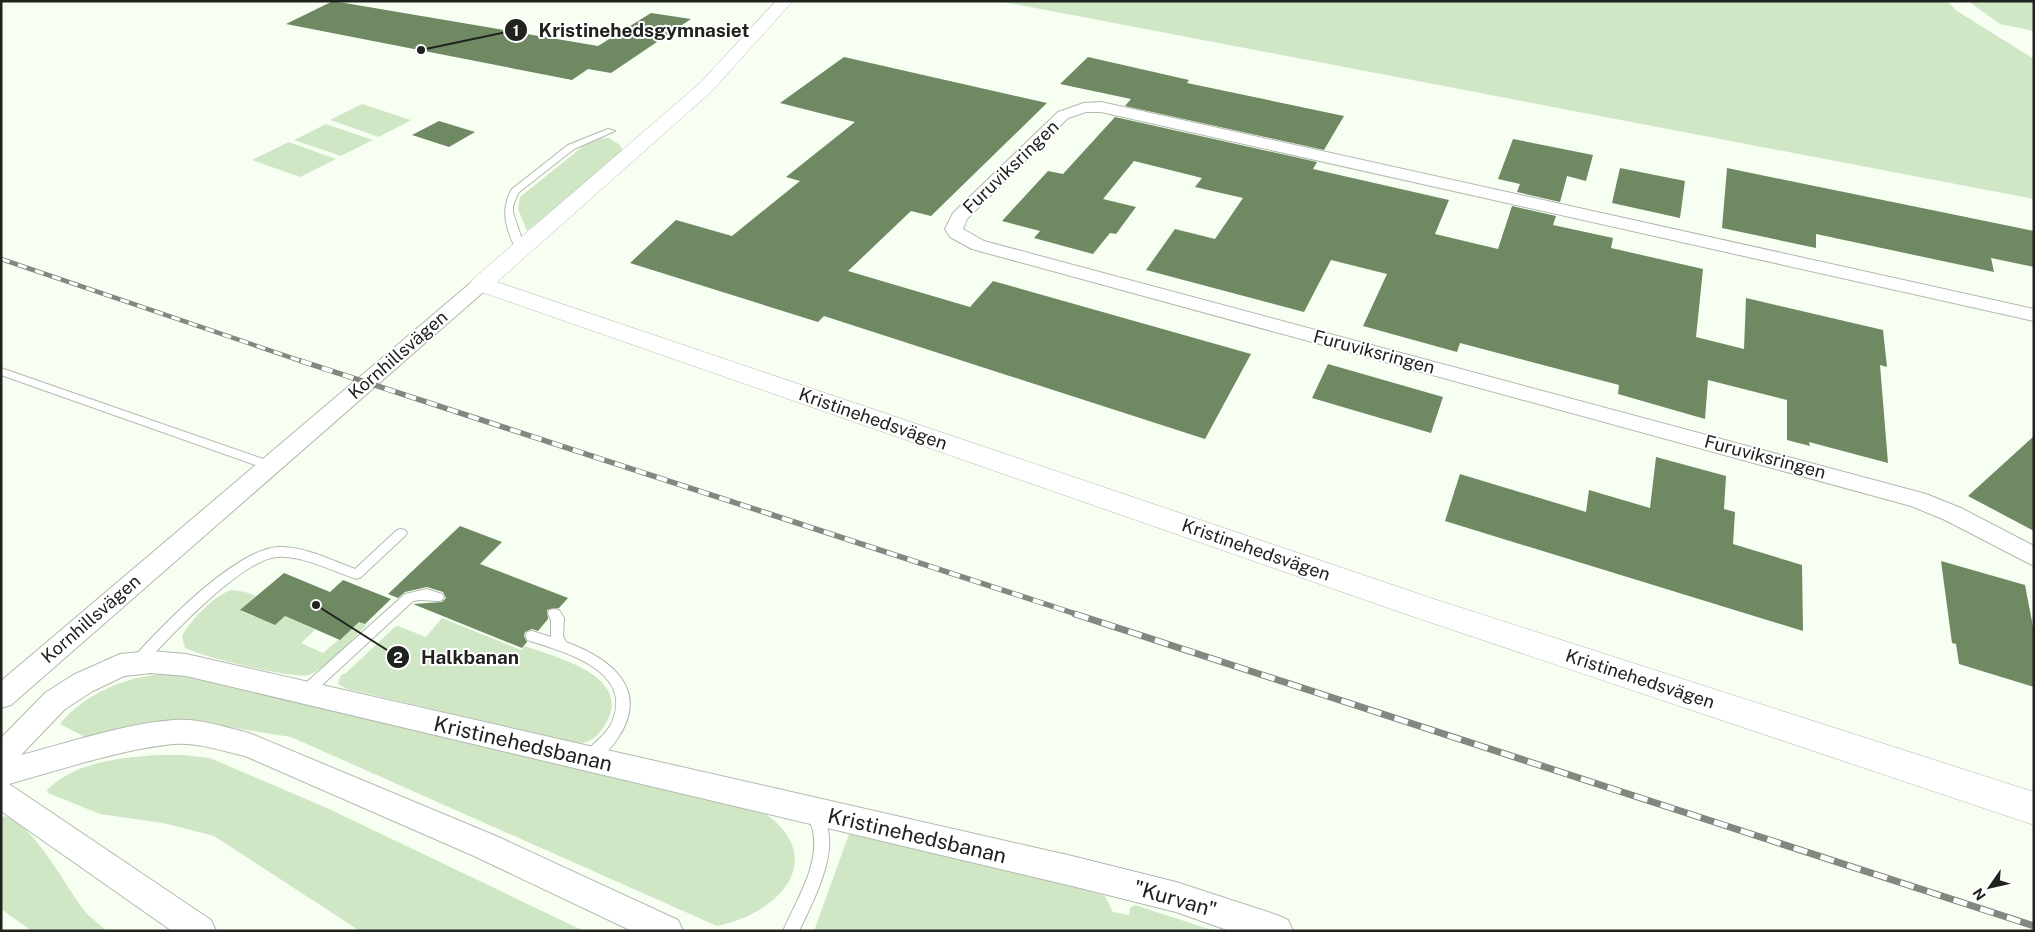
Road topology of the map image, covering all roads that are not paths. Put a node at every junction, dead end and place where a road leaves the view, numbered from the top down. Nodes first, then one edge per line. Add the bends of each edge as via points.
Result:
1 (785, 1) edge
2 (611, 131) dead end
3 (521, 251) junction
4 (481, 284) junction
5 (2034, 314) edge
6 (1, 372) edge
7 (268, 465) junction
8 (401, 533) dead end
9 (2034, 557) edge
10 (438, 597) dead end
11 (554, 614) dead end
12 (532, 636) dead end
13 (561, 646) junction
14 (136, 664) junction
15 (304, 693) junction
16 (1, 697) edge
17 (1, 757) edge
18 (589, 760) junction
19 (1, 773) edge
20 (1, 794) edge
21 (2034, 809) edge
22 (812, 812) junction
23 (1072, 871) joint
24 (200, 931) edge
25 (667, 931) edge
26 (791, 931) edge
27 (1277, 931) edge

1 - 3 street, Kornhillsvägen via 706,87
2 - 3 lane via 571,147 509,199 509,219
3 - 4 street, Kornhillsvägen
4 - 7 street, Kornhillsvägen
4 - 21 street, Kristinehedsvägen via 1419,606
5 - 9 street, Furuviksringen via 1101,107 1084,108 1064,116 960,217 954,229 978,245 1918,500 1953,514
6 - 7 lane
7 - 16 street, Kornhillsvägen
8 - 14 lane via 357,574 305,557 277,552 258,557 161,634
10 - 15 lane via 420,594 409,597
11 - 13 lane via 558,618 557,636
12 - 13 lane
13 - 18 lane via 612,672 621,690 623,714 614,733
14 - 15 street, Kristinehedsbanan via 151,662 186,666
14 - 17 street, Kristinehedsbanan via 120,666 55,701
15 - 18 street, Kristinehedsbanan
18 - 22 street, Kristinehedsbanan
19 - 25 street via 106,745 175,732 249,745 485,846
20 - 24 street
22 - 23 street, Kristinehedsbanan
22 - 26 lane via 821,830 820,854 807,897
23 - 27 street, "Kurvan" via 1176,897

